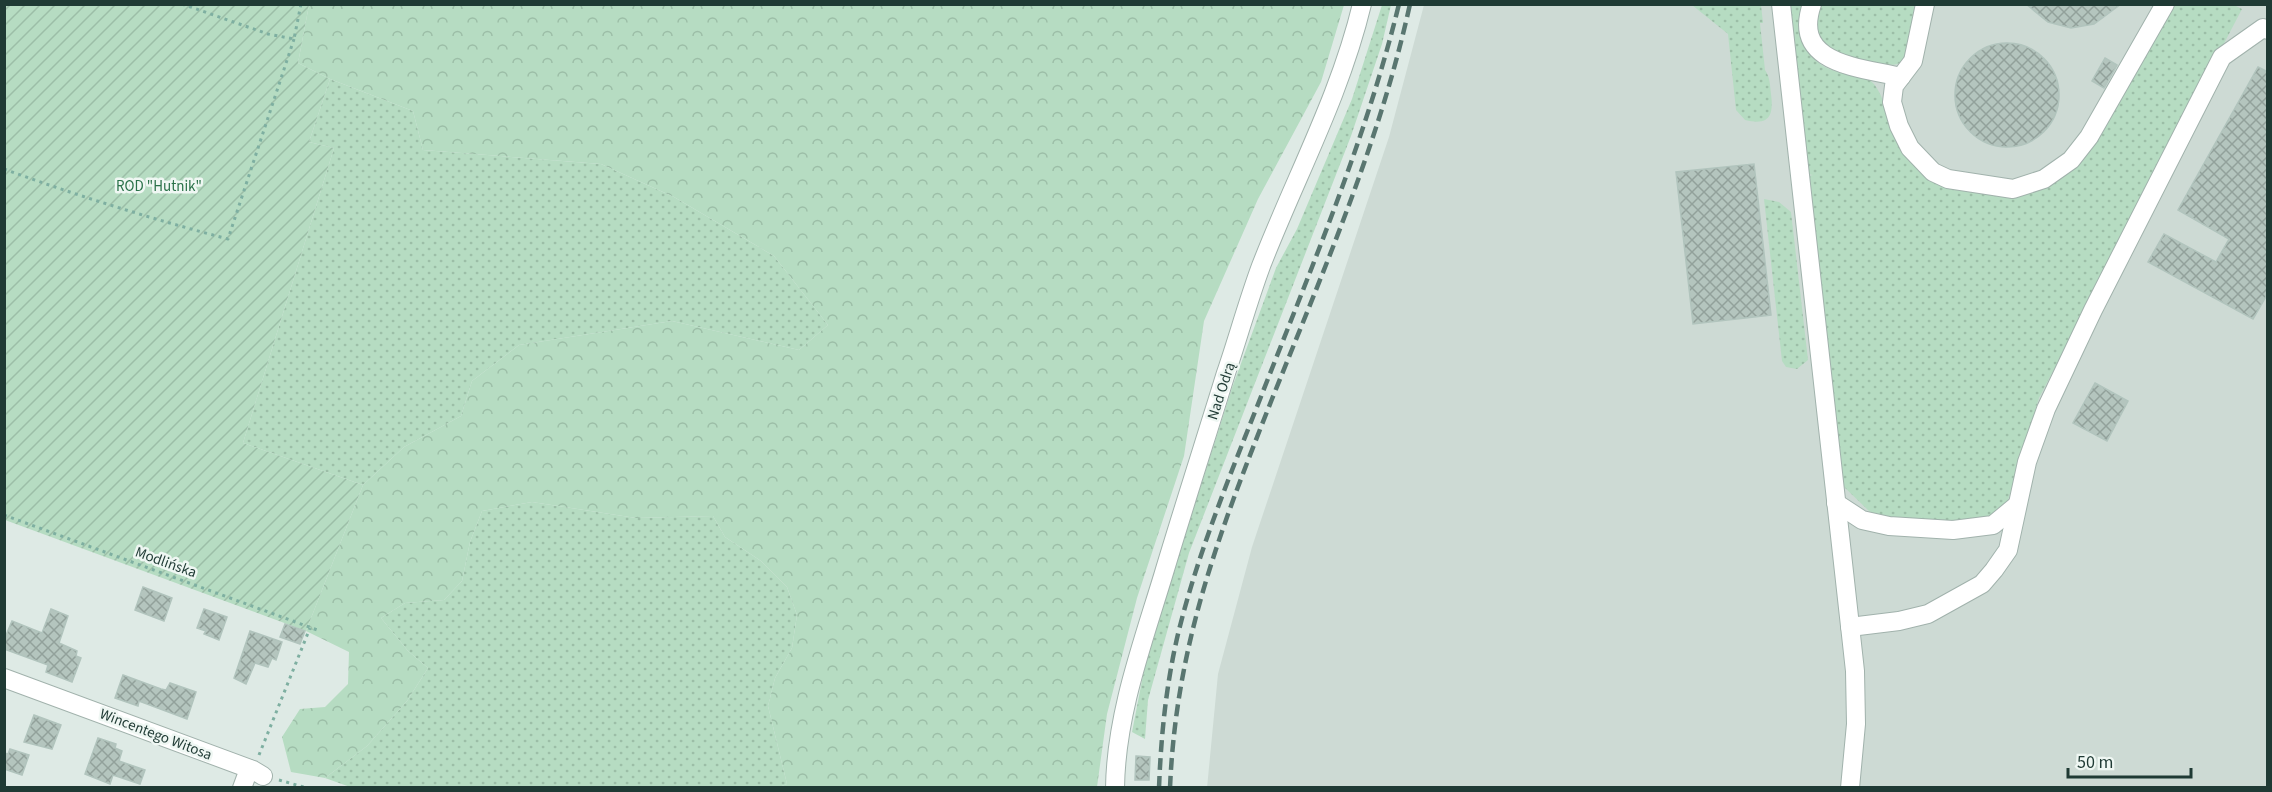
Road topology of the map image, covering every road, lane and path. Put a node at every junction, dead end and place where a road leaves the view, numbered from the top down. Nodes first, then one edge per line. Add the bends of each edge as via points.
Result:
1 (182, 4) edge
2 (301, 4) edge
3 (1362, 4) edge
4 (1781, 4) edge
5 (1812, 4) edge
6 (1925, 4) edge
7 (2165, 4) edge
8 (2268, 30) edge
9 (294, 39) junction
10 (1901, 76) junction
11 (4, 169) edge
12 (1836, 503) junction
13 (2016, 506) junction
14 (4, 515) edge
15 (1850, 627) junction
16 (310, 628) junction
17 (320, 631) dead end
18 (4, 678) edge
19 (255, 772) junction
20 (242, 788) edge
21 (307, 788) edge
22 (1115, 788) edge
23 (1850, 788) edge

1 - 9 path
2 - 9 path
3 - 22 street, Nad Odrą via 1334,97 1260,270 1184,505 1128,697 1119,736
4 - 12 street
5 - 10 street via 1809,36 1823,56
6 - 10 street via 1913,61
7 - 10 street via 2089,137 2071,160 2044,179 2013,189 1948,179 1923,163 1910,148 1892,102 1894,86
8 - 13 street via 2263,28 2222,57 2046,410
9 - 11 path via 228,239 145,218
12 - 13 street via 1862,520 1889,526 1953,530 1993,525
12 - 15 street
13 - 15 street via 2008,550 1982,584 1928,614
14 - 16 path, Modlińska
15 - 23 street via 1856,724
16 - 17 path, Modlińska
16 - 19 path
18 - 19 street, Wincentego Witosa
19 - 20 street
19 - 21 path

